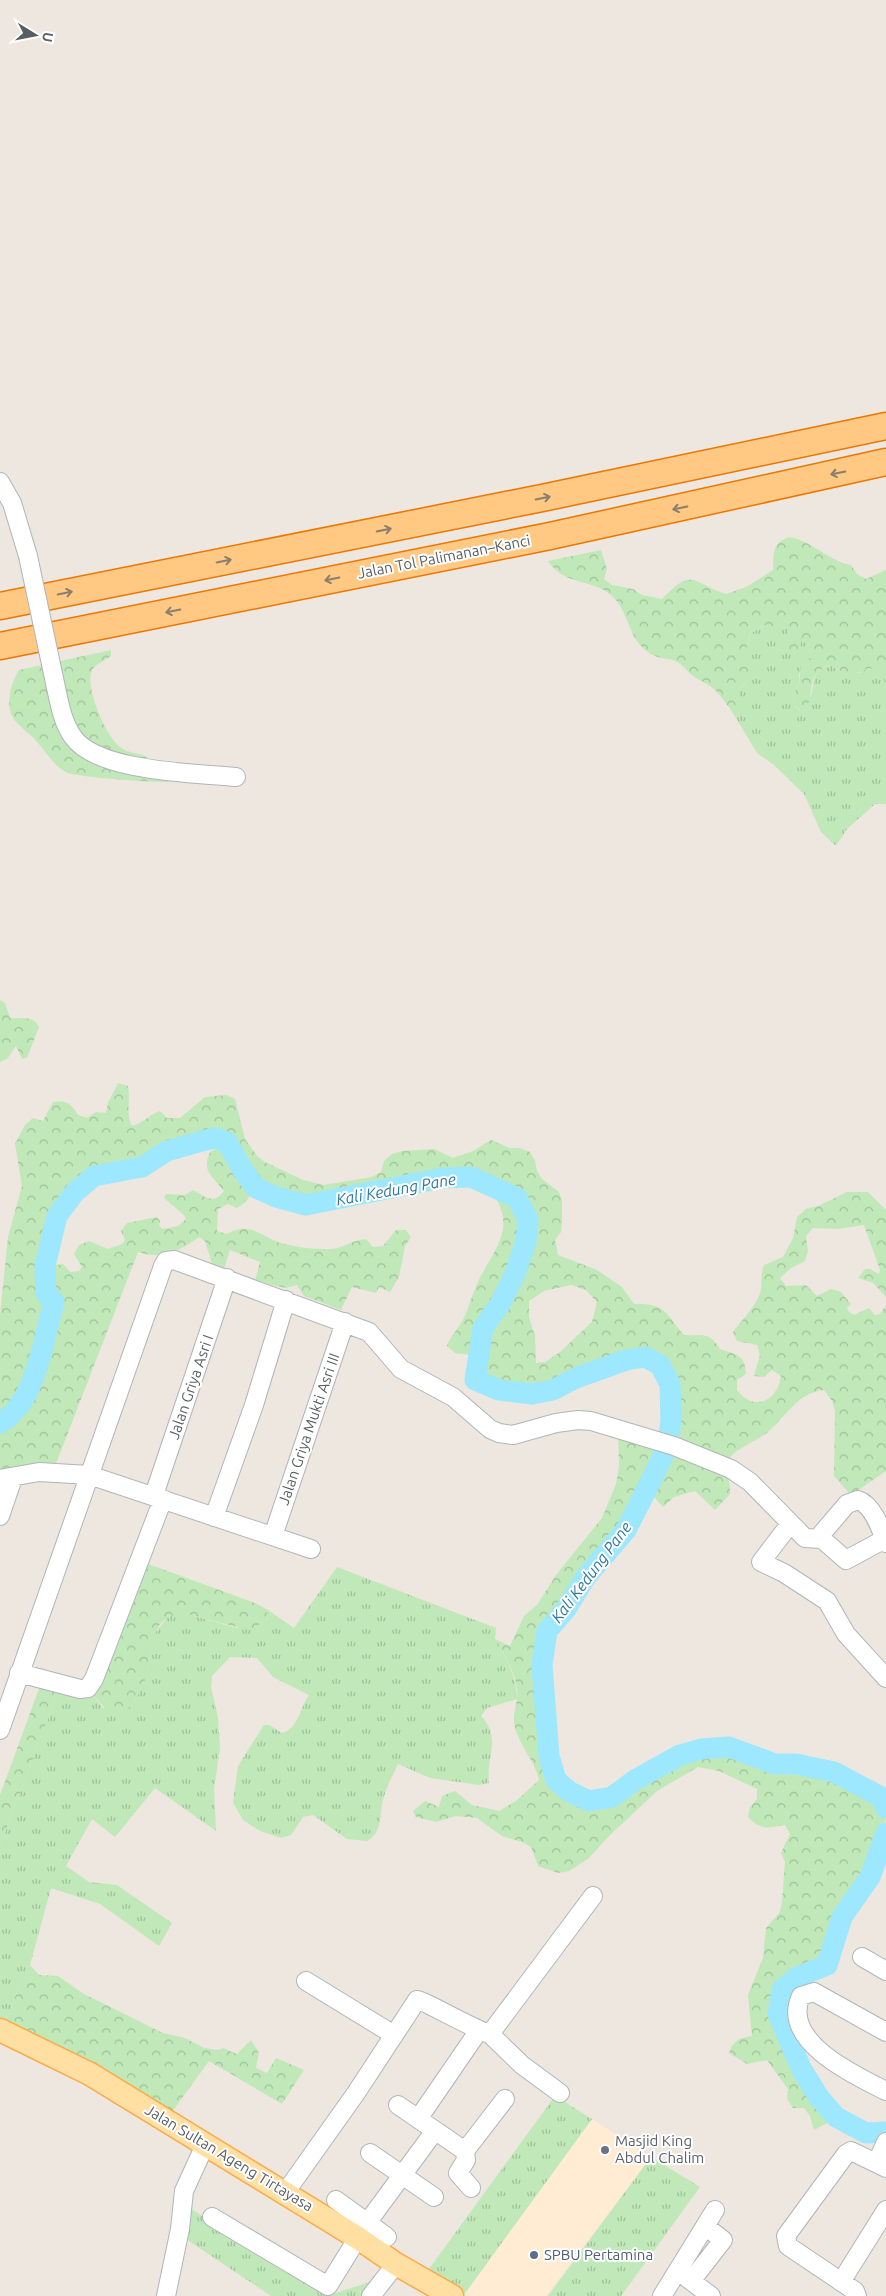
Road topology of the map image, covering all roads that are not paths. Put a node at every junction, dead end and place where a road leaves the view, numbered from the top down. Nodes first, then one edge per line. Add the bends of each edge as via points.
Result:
1 (886, 426) edge
2 (886, 462) edge
3 (0, 482) edge
4 (0, 606) edge
5 (0, 646) edge
6 (236, 777) dead end
7 (227, 1278) junction
8 (286, 1300) junction
9 (345, 1322) junction
10 (89, 1475) junction
11 (7, 1479) edge
12 (158, 1497) junction
13 (0, 1516) edge
14 (214, 1517) junction
15 (790, 1524) junction
16 (273, 1536) junction
17 (818, 1538) junction
18 (885, 1541) edge
19 (311, 1550) dead end
20 (19, 1673) junction
21 (886, 1678) edge
22 (0, 1730) edge
23 (593, 1896) dead end
24 (862, 1957) dead end
25 (886, 1972) edge
26 (306, 1981) dead end
27 (0, 2030) edge
28 (886, 2032) edge
29 (394, 2035) junction
30 (482, 2035) junction
31 (886, 2091) edge
32 (560, 2093) dead end
33 (505, 2099) dead end
34 (398, 2105) dead end
35 (418, 2119) junction
36 (434, 2132) junction
37 (465, 2151) junction
38 (201, 2152) junction
39 (370, 2153) dead end
40 (882, 2156) edge
41 (402, 2174) junction
42 (471, 2188) dead end
43 (285, 2193) junction
44 (434, 2197) dead end
45 (336, 2200) dead end
46 (715, 2210) dead end
47 (886, 2210) edge
48 (212, 2217) dead end
49 (388, 2237) dead end
50 (358, 2238) junction
51 (392, 2269) junction
52 (684, 2276) junction
53 (841, 2282) junction
54 (166, 2296) edge
55 (371, 2296) edge
56 (452, 2296) edge
57 (662, 2296) edge
58 (711, 2296) edge
59 (857, 2296) edge

4 -> 1 highway
2 -> 5 highway, Jalan Tol Palimanan–Kanci via 550,536
3 - 6 street, bridge via 12,503 28,556 55,683 63,715 73,737 90,752 113,761
7 - 8 street
7 - 10 street via 174,1260 166,1261
7 - 12 street, Jalan Griya Asri I
8 - 9 street
8 - 14 street
9 - 15 street via 369,1332 401,1369 453,1397 490,1429 519,1434 578,1420 649,1438 731,1469 750,1482
9 - 16 street, Jalan Griya Mukti Asri III
10 - 11 street via 39,1472
10 - 12 street
10 - 20 street
11 - 13 street
12 - 14 street
12 - 20 street, Jalan Griya Asri I via 94,1679 88,1688 80,1689
14 - 16 street
15 - 17 street via 804,1538
15 - 21 street via 761,1562 827,1602 846,1634
16 - 19 street
17 - 18 street via 848,1560
17 - 18 street via 847,1504 858,1500 870,1510
20 - 22 street
23 - 30 street
24 - 25 street
26 - 29 street
27 - 38 main road, Jalan Sultan Ageng Tirtayasa via 90,2074
28 - 31 street via 814,1992 801,1996 798,2002 796,2017 802,2030 825,2055
29 - 30 street via 412,2005 419,2000
29 - 43 street
30 - 32 street
30 - 35 street
33 - 37 street
34 - 35 street
35 - 36 street
36 - 37 street
36 - 41 street
37 - 42 street via 466,2160 458,2174
38 - 43 main road, Jalan Sultan Ageng Tirtayasa
38 - 54 street via 184,2191
39 - 41 street
40 - 53 street via 846,2154 786,2236 788,2246
41 - 44 street
41 - 50 street
43 - 50 main road, Jalan Sultan Ageng Tirtayasa
45 - 50 street
46 - 52 street
47 - 53 street
48 - 50 street via 325,2286 330,2284
49 - 50 street
50 - 51 main road, Jalan Sultan Ageng Tirtayasa
51 - 55 street
51 - 56 main road, Jalan Sultan Ageng Tirtayasa
52 - 57 street
52 - 58 street
53 - 59 street

